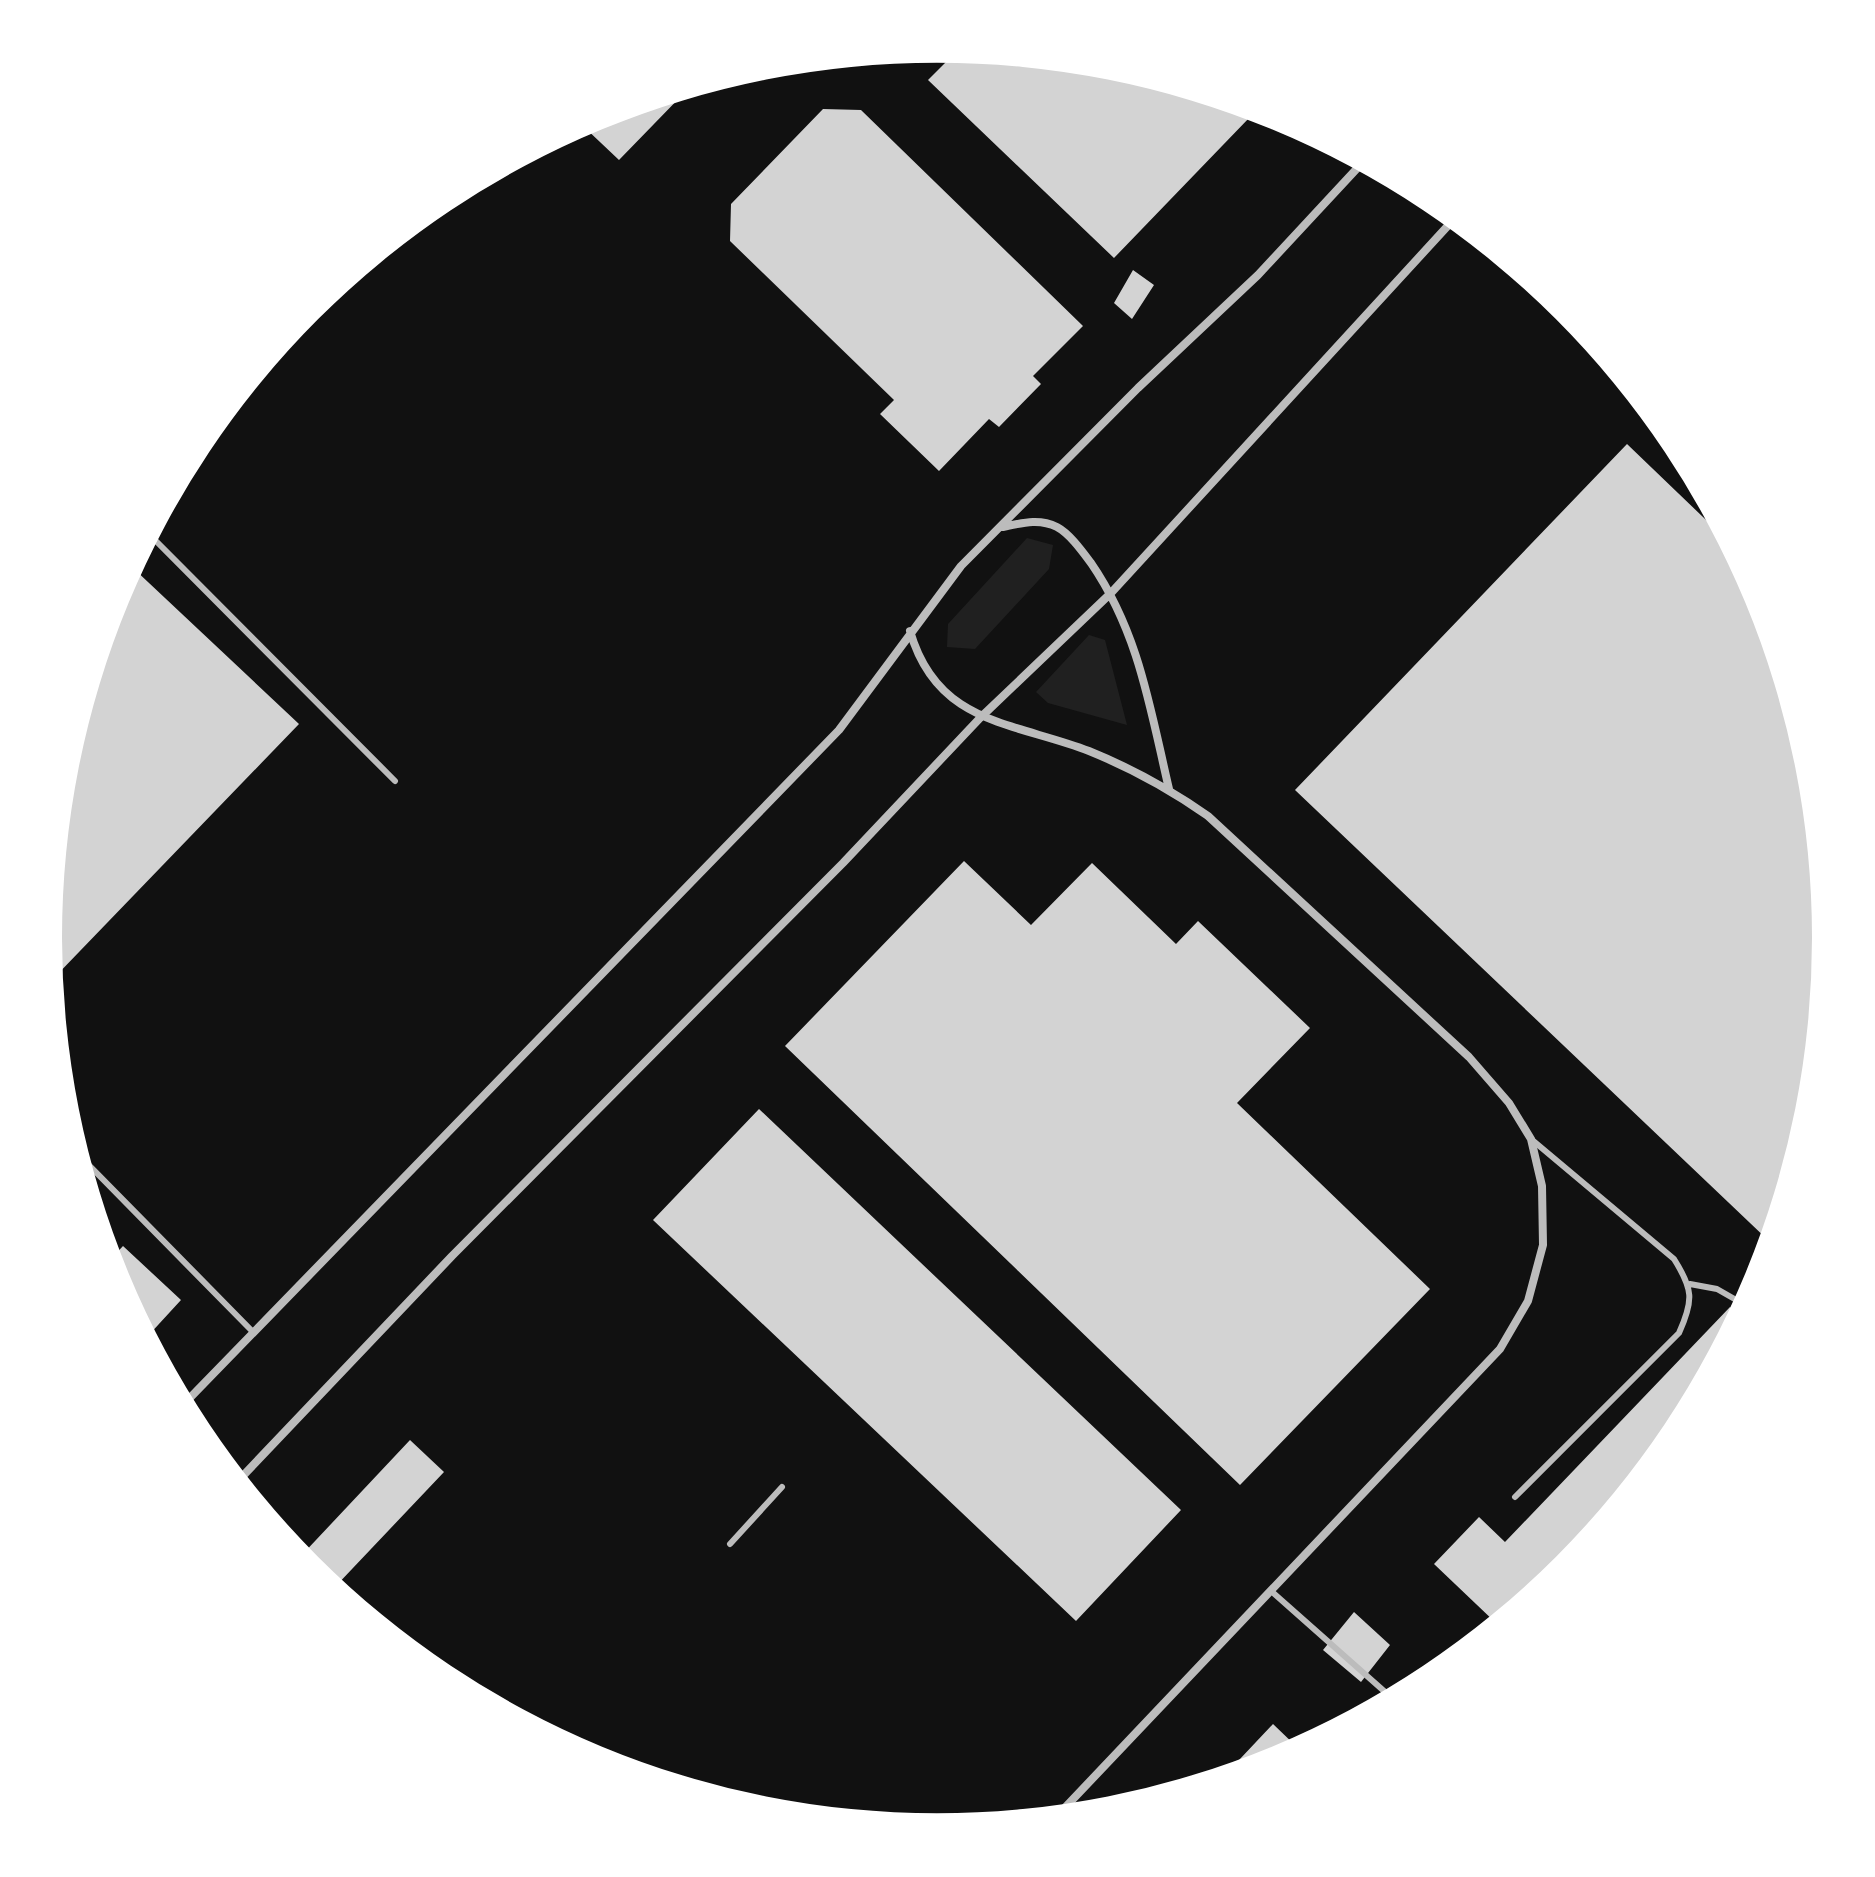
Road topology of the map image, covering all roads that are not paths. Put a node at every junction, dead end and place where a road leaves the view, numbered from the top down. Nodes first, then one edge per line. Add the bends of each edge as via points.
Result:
1 (1356, 170) edge
2 (1447, 227) edge
3 (1002, 527) junction
4 (157, 542) edge
5 (1111, 593) junction
6 (910, 631) junction
7 (980, 718) junction
8 (395, 781) dead end
9 (1169, 789) junction
10 (1531, 1139) junction
11 (93, 1170) edge
12 (1690, 1284) junction
13 (1735, 1299) edge
14 (253, 1332) junction
15 (192, 1396) edge
16 (245, 1474) edge
17 (782, 1487) dead end
18 (1515, 1497) dead end
19 (730, 1544) dead end
20 (1271, 1591) junction
21 (1384, 1691) edge
22 (1068, 1804) edge

1 - 3 street via 1258,275
2 - 5 street
3 - 5 street via 1036,520 1059,527
3 - 6 street via 961,566
4 - 8 lane
5 - 7 street
5 - 9 street via 1134,641
6 - 7 street via 933,680
6 - 14 street via 839,730
7 - 9 street via 1089,751
7 - 16 street
9 - 10 street via 1208,816 1469,1057 1509,1103
10 - 12 lane via 1674,1259
10 - 20 street via 1542,1186 1543,1245 1528,1301 1500,1349
11 - 14 lane
12 - 13 lane
12 - 18 lane via 1690,1309 1679,1333
14 - 15 street
17 - 19 lane
20 - 21 lane
20 - 22 street

